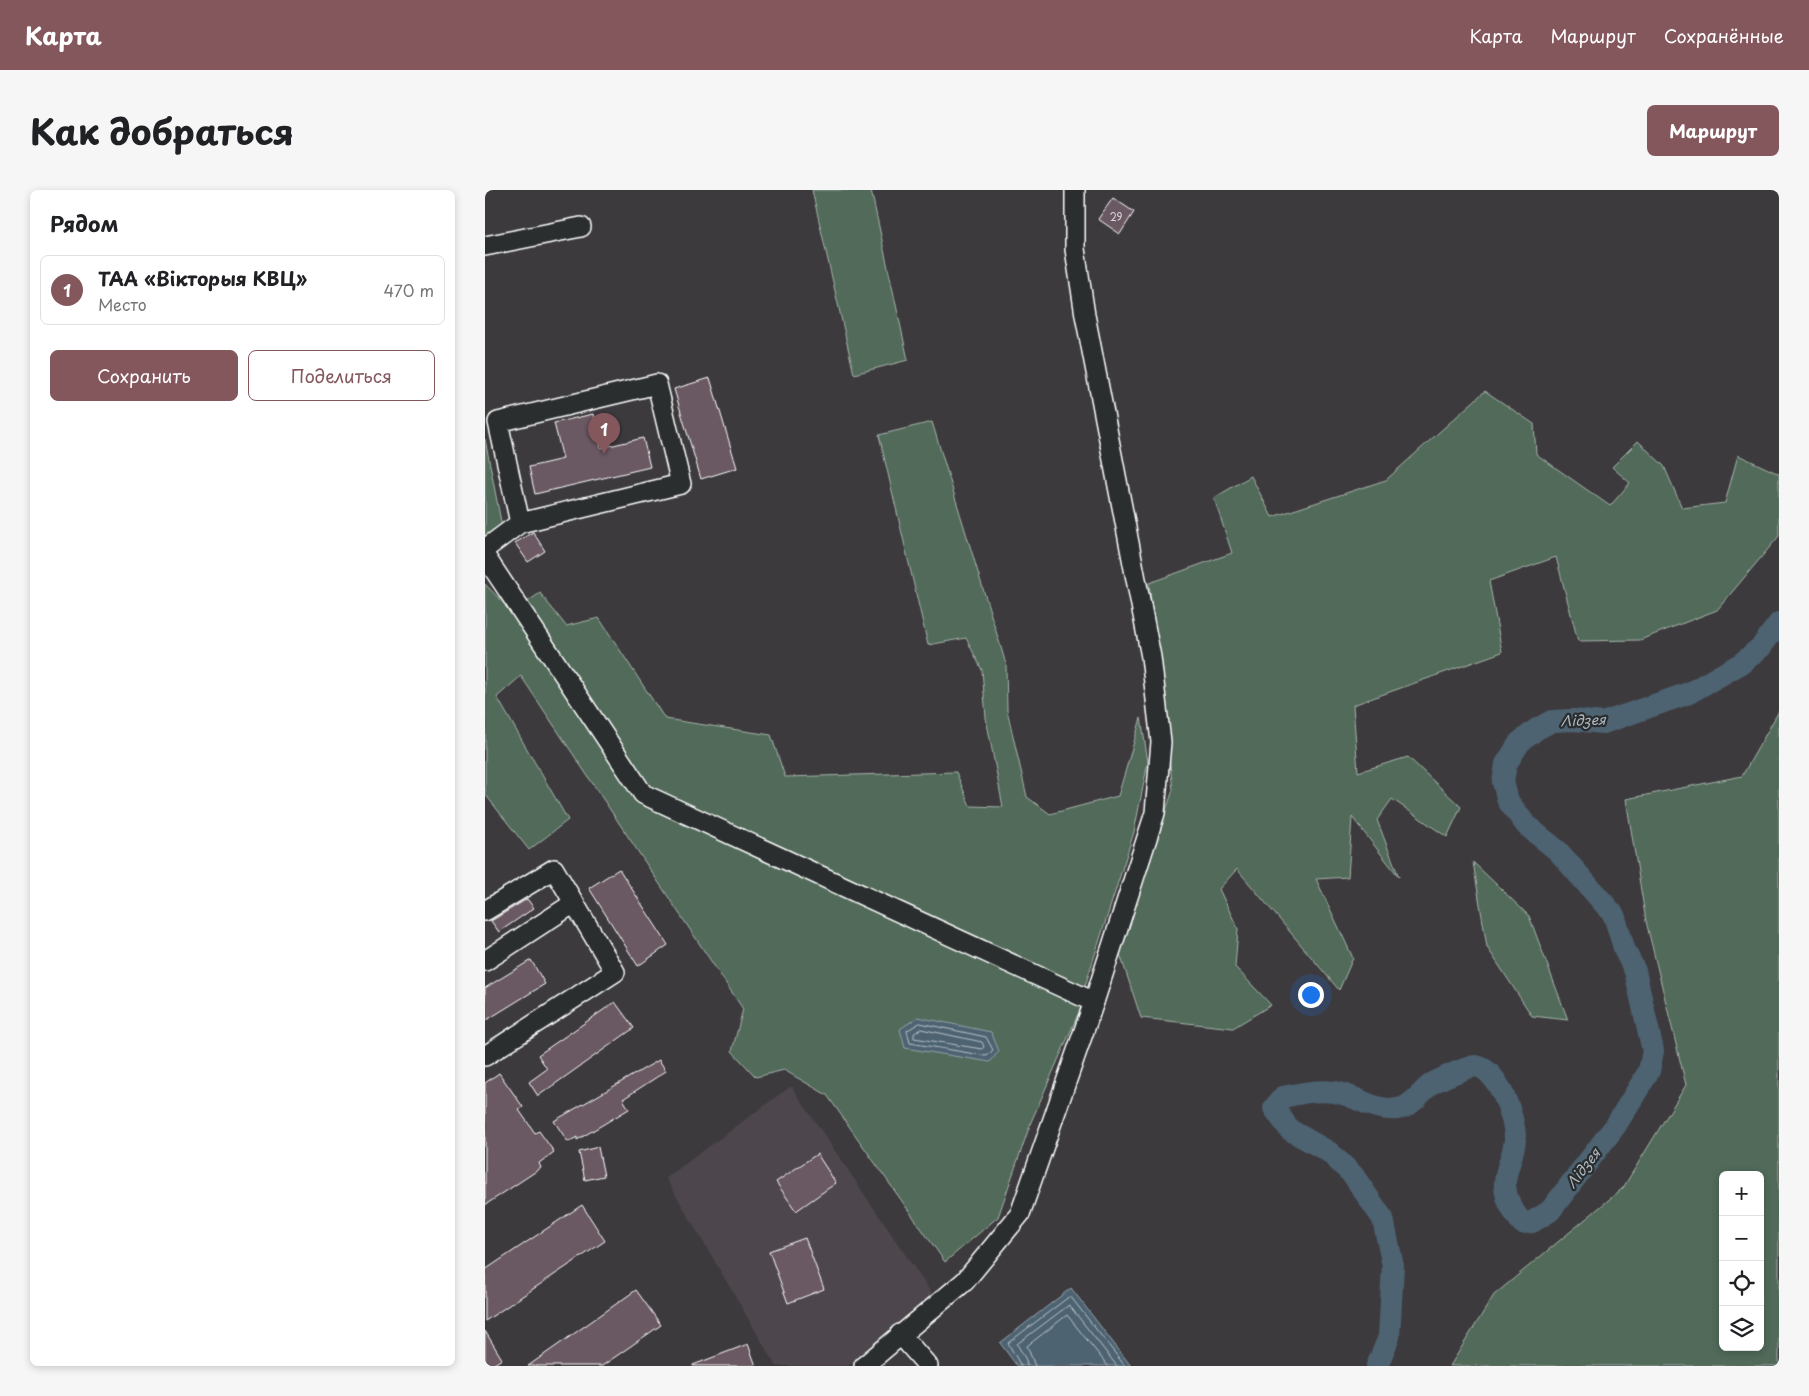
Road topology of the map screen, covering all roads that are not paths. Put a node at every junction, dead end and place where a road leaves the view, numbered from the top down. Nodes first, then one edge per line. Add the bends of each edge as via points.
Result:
1 (1075, 190) edge
2 (581, 227) dead end
3 (485, 246) edge
4 (520, 524) junction
5 (485, 549) edge
6 (485, 556) edge
7 (574, 903) junction
8 (485, 911) edge
9 (485, 961) edge
10 (1094, 1002) junction
11 (485, 1056) edge
12 (900, 1334) junction
13 (864, 1366) edge
14 (928, 1366) edge

1 - 10 street via 1075,249 1085,315 1151,657 1161,742 1155,813
2 - 3 street
4 - 4 street via 681,484 657,384 498,422
4 - 5 street
6 - 10 street via 643,794
7 - 8 street via 554,869
7 - 9 street
7 - 11 street via 615,972
10 - 12 street via 1020,1214 965,1281
12 - 13 street
12 - 14 street

